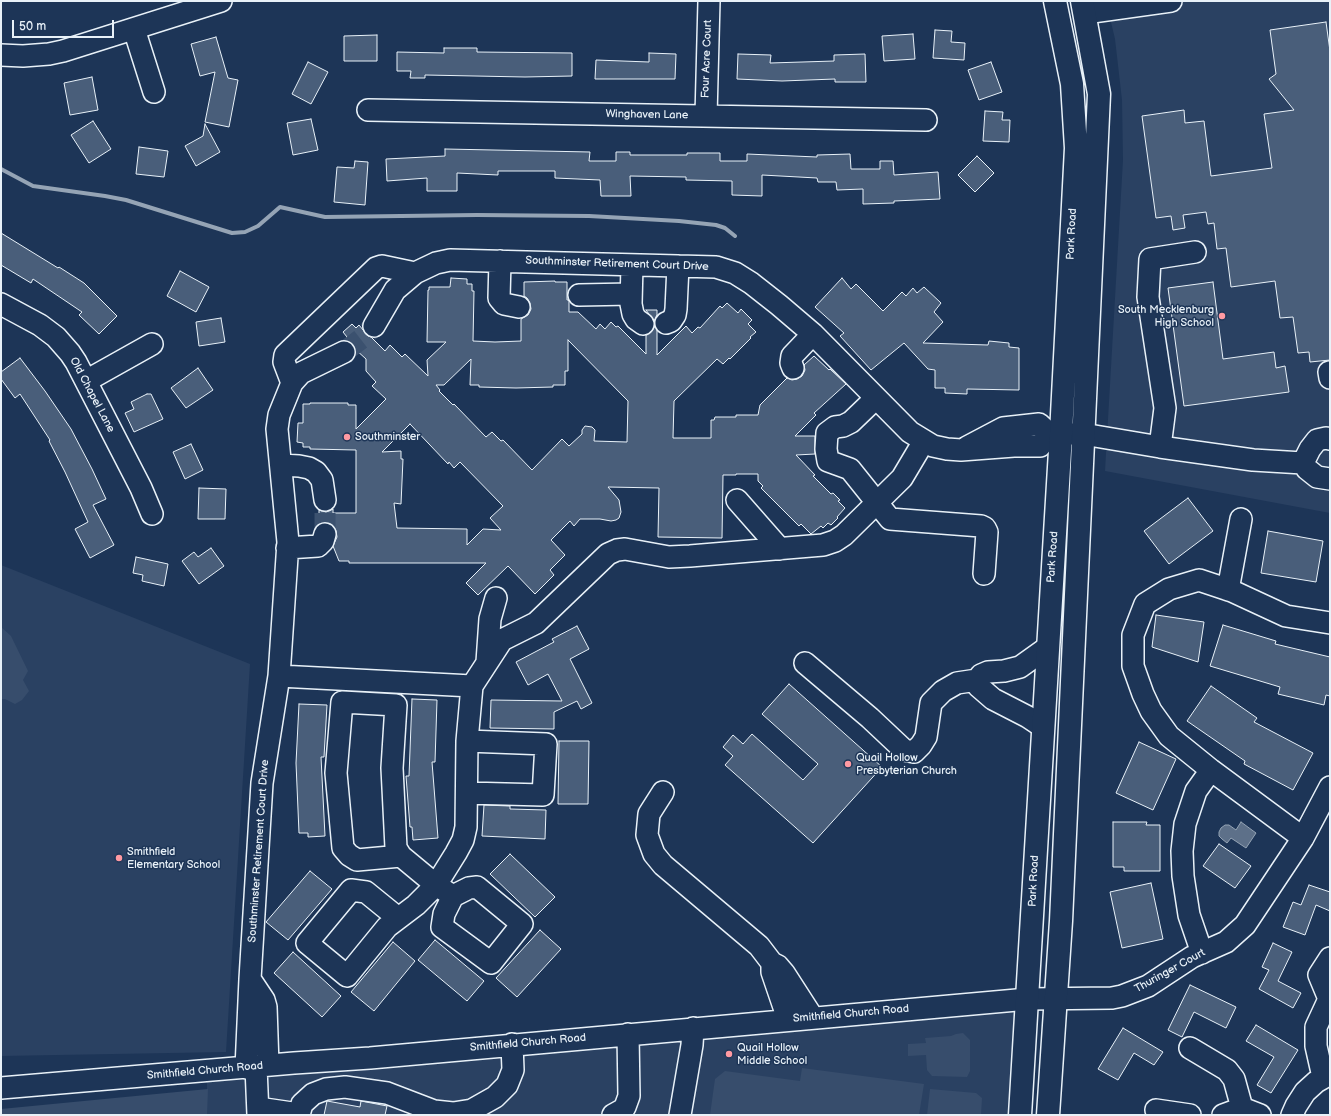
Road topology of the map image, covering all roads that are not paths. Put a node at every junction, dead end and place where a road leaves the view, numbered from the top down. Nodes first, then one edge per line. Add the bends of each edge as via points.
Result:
1 (221, 1) edge
2 (709, 1) edge
3 (1055, 1) edge
4 (1171, 1) edge
5 (1084, 7) edge
6 (134, 28) junction
7 (1, 55) edge
8 (154, 92) dead end
9 (368, 110) dead end
10 (706, 116) junction
11 (926, 120) dead end
12 (1195, 252) dead end
13 (500, 261) junction
14 (632, 265) junction
15 (678, 266) junction
16 (414, 273) junction
17 (631, 294) junction
18 (579, 295) dead end
19 (1, 304) edge
20 (519, 308) dead end
21 (666, 323) dead end
22 (643, 324) dead end
23 (374, 326) tunnel mouth
24 (813, 334) junction
25 (152, 344) dead end
26 (344, 352) tunnel mouth
27 (793, 368) dead end
28 (86, 381) junction
29 (292, 383) junction
30 (876, 398) junction
31 (1056, 434) junction
32 (1083, 434) junction
33 (1330, 439) edge
34 (924, 441) junction
35 (1160, 447) junction
36 (1303, 463) junction
37 (281, 465) junction
38 (1330, 479) edge
39 (325, 500) tunnel mouth
40 (737, 500) dead end
41 (876, 503) junction
42 (152, 514) dead end
43 (1241, 519) dead end
44 (325, 534) dead end
45 (287, 548) junction
46 (780, 549) junction
47 (984, 574) dead end
48 (1228, 590) junction
49 (496, 598) dead end
50 (1330, 623) edge
51 (1048, 647) junction
52 (487, 662) junction
53 (805, 663) dead end
54 (278, 676) junction
55 (977, 680) junction
56 (472, 686) junction
57 (1042, 727) junction
58 (467, 741) junction
59 (1211, 770) junction
60 (1330, 787) edge
61 (663, 792) dead end
62 (466, 793) junction
63 (1303, 838) junction
64 (401, 856) junction
65 (436, 885) junction
66 (453, 896) dead end
67 (398, 918) dead end
68 (1202, 953) junction
69 (1330, 958) edge
70 (772, 963) junction
71 (1028, 998) junction
72 (1055, 998) junction
73 (1329, 999) edge
74 (813, 1018) junction
75 (788, 1019) junction
76 (693, 1028) junction
77 (628, 1034) junction
78 (512, 1044) junction
79 (1190, 1048) dead end
80 (256, 1067) junction
81 (1326, 1076) edge
82 (1, 1088) edge
83 (630, 1088) junction
84 (1156, 1110) dead end
85 (258, 1111) edge
86 (1242, 1113) edge
87 (299, 1115) edge
88 (613, 1115) edge
89 (634, 1115) edge
90 (680, 1115) edge
91 (1020, 1115) edge
92 (1048, 1115) edge
93 (1190, 1115) edge
94 (1292, 1115) edge

1 - 6 street
2 - 10 street, Four Acre Court
3 - 31 main road, Park Road via 1072,84 1076,148
4 - 5 street
5 - 32 main road, Park Road via 1099,94
6 - 7 street via 56,53
6 - 8 street
9 - 10 street, Winghaven Lane
10 - 11 street, Winghaven Lane
12 - 35 street via 1150,259 1148,298 1165,408
13 - 14 street, Southminster Retirement Court Drive
13 - 16 street, Southminster Retirement Court Drive via 450,260
13 - 20 street via 499,298 504,304
14 - 15 street, Southminster Retirement Court Drive
14 - 17 street
15 - 21 street via 676,309 670,321
15 - 24 street, Southminster Retirement Court Drive via 716,267 735,273
16 - 23 street, Southminster Retirement Court Drive via 395,290
16 - 29 street via 382,266 376,268 285,355 284,362
17 - 18 street
17 - 22 street via 633,314
19 - 28 street, Old Chapel Lane via 40,325 56,337 70,353
24 - 27 street via 792,356
24 - 30 street, Southminster Retirement Court Drive
25 - 28 street
26 - 29 street, Southminster Retirement Court Drive via 301,373
28 - 42 street, Old Chapel Lane
29 - 37 street, Southminster Retirement Court Drive via 279,415 277,429
30 - 34 street, Southminster Retirement Court Drive via 910,432
30 - 41 street via 851,422 835,427 827,433 826,449 828,460 850,469
31 - 32 street
31 - 34 street, Southminster Retirement Court Drive via 1040,446 961,450 933,446
31 - 51 main road, Park Road
32 - 35 street
32 - 72 main road, Park Road via 1061,921
33 - 36 street via 1317,440
34 - 41 street via 902,478
35 - 36 street via 1253,460
36 - 38 street via 1316,476
37 - 39 street via 300,466 316,472 322,480
37 - 45 street, Southminster Retirement Court Drive
40 - 46 street
41 - 46 street via 835,541 822,546
41 - 47 street via 890,519 985,528 987,532
43 - 48 street
44 - 45 street via 318,546
45 - 54 street, Southminster Retirement Court Drive
46 - 52 street via 669,557 625,549 617,550 608,554 536,622 502,640
48 - 50 street via 1286,616
48 - 59 street via 1199,580 1169,589 1145,604 1133,635 1133,666 1151,711 1169,736
49 - 52 street via 490,619
51 - 55 street via 1020,667 988,672
51 - 57 main road, Park Road
52 - 56 street
53 - 55 street via 904,750 914,752 926,737 931,703 943,691 957,683
54 - 56 street
54 - 80 street, Southminster Retirement Court Drive via 262,783 250,979 266,1007
55 - 57 street via 978,686 993,699
56 - 58 street
57 - 71 main road, Park Road
58 - 62 street
58 - 62 street via 546,744 543,795
59 - 63 street
59 - 68 street via 1196,791 1185,824 1182,851 1183,876 1190,915
60 - 63 street, Thuringer Court
61 - 70 street via 649,814 647,835 654,854 759,946
62 - 65 street via 466,828 463,840
63 - 68 street, Thuringer Court via 1245,924 1226,942
64 - 64 street via 396,848 392,768 396,705 342,702 336,773 343,848 357,860
64 - 65 street
65 - 66 street
65 - 67 street
68 - 72 street, Thuringer Court via 1130,994 1112,998
69 - 73 street via 1319,976
70 - 74 street via 784,973
70 - 75 street via 772,972
71 - 72 street, Smithfield Church Road
71 - 74 street, Smithfield Church Road
71 - 91 main road, Park Road
72 - 92 main road, Park Road
73 - 81 street via 1316,1027 1316,1046
74 - 75 street, Smithfield Church Road
75 - 76 street, Smithfield Church Road
76 - 77 street, Smithfield Church Road
76 - 90 street
77 - 78 street, Smithfield Church Road
77 - 83 street
78 - 80 street, Smithfield Church Road
78 - 87 street via 513,1070 507,1085 495,1097 472,1110 453,1113 434,1111 387,1093 345,1087 326,1089 313,1094 302,1104
79 - 86 street via 1227,1070 1234,1079
80 - 82 street, Smithfield Church Road
80 - 85 street, Southminster Retirement Court Drive
81 - 94 street via 1305,1092
83 - 88 street via 624,1107
83 - 89 street
84 - 93 street
85 - 87 street

